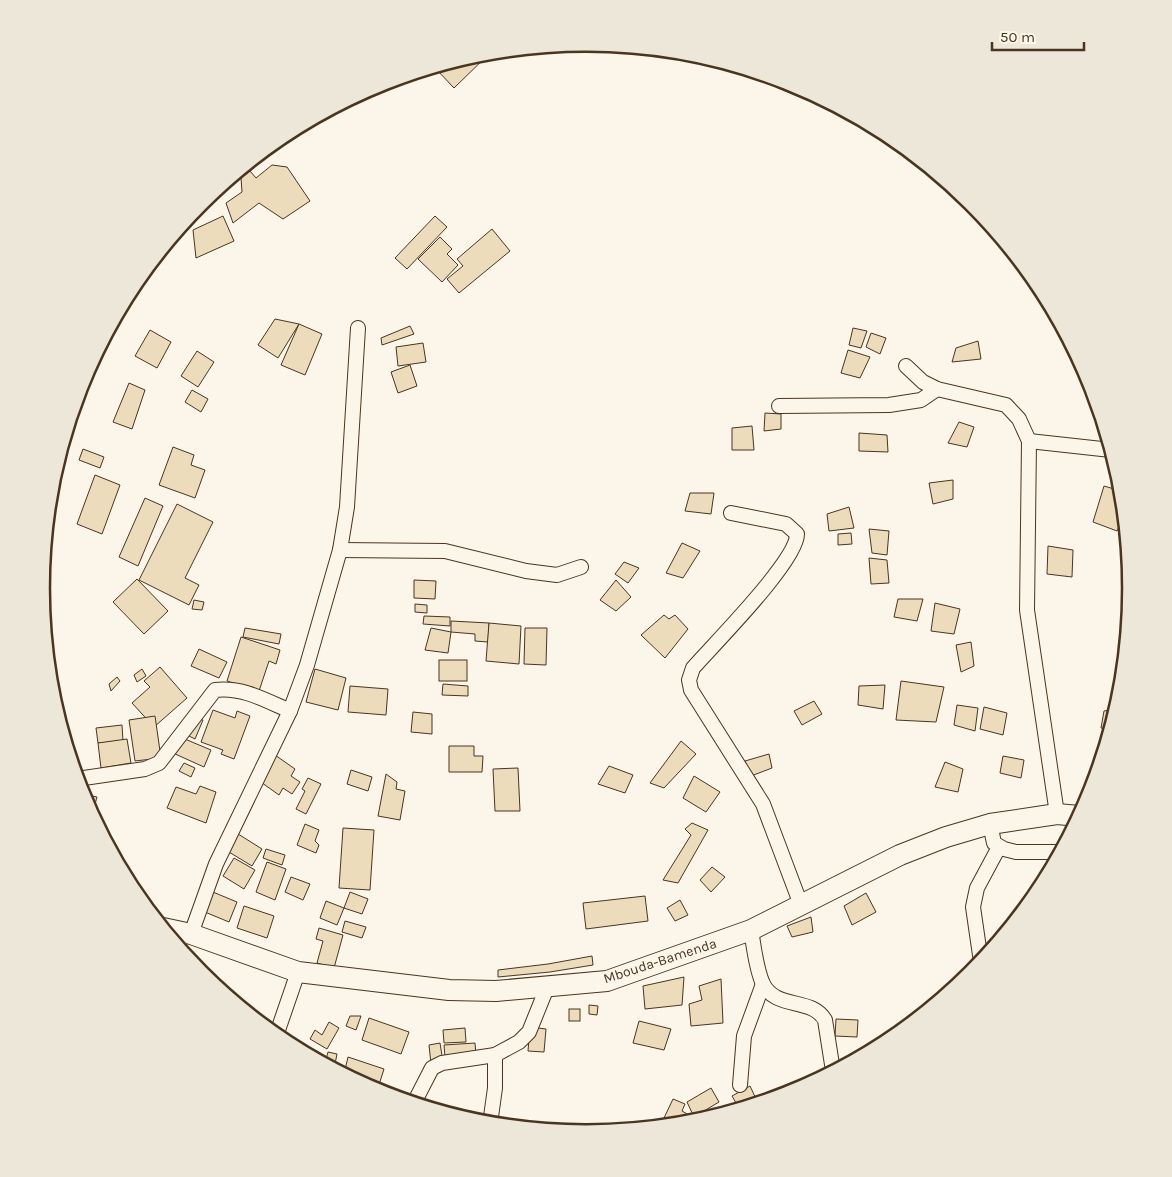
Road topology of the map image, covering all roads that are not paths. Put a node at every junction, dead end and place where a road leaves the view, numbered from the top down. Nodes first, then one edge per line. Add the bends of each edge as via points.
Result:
1 (358, 328) dead end
2 (906, 366) dead end
3 (937, 389) junction
4 (779, 406) dead end
5 (1029, 440) junction
6 (1104, 449) edge
7 (732, 513) dead end
8 (340, 550) junction
9 (580, 567) dead end
10 (290, 711) junction
11 (85, 778) edge
12 (1057, 814) junction
13 (1072, 815) edge
14 (990, 824) junction
15 (999, 847) junction
16 (1053, 852) edge
17 (801, 905) junction
18 (173, 930) edge
19 (751, 930) junction
20 (191, 934) junction
21 (980, 952) edge
22 (298, 972) junction
23 (763, 984) junction
24 (548, 985) junction
25 (279, 1028) edge
26 (495, 1055) junction
27 (832, 1064) edge
28 (740, 1084) dead end
29 (417, 1097) edge
30 (491, 1116) edge

1 - 8 street via 347,507
2 - 3 street via 923,382
3 - 4 street via 920,400 889,405
3 - 5 street via 1006,405 1019,419
5 - 6 street
5 - 12 street via 1027,610
7 - 17 street via 786,524 797,534 797,539 763,591 693,668 689,680 691,690 763,804
8 - 9 street via 446,551 526,571 557,575
8 - 10 street via 307,665
10 - 11 street via 245,691 215,690 159,763 145,769
10 - 20 street via 216,864
12 - 13 highway, Mbouda-Bamenda
12 - 14 highway, Mbouda-Bamenda
14 - 15 street via 994,843
14 - 17 highway, Mbouda-Bamenda via 900,855
15 - 16 street via 1016,852
15 - 21 street via 977,888 973,907
17 - 19 highway, Mbouda-Bamenda
18 - 20 highway, Mbouda-Bamenda
19 - 23 street
19 - 24 highway, Mbouda-Bamenda via 607,981
20 - 22 highway, Mbouda-Bamenda
22 - 24 highway, Mbouda-Bamenda via 449,990 496,991
22 - 25 street
23 - 27 street via 780,1000 812,1008 822,1015
23 - 28 street via 744,1036
24 - 26 street via 529,1032 519,1042
26 - 29 street via 432,1068
26 - 30 street

